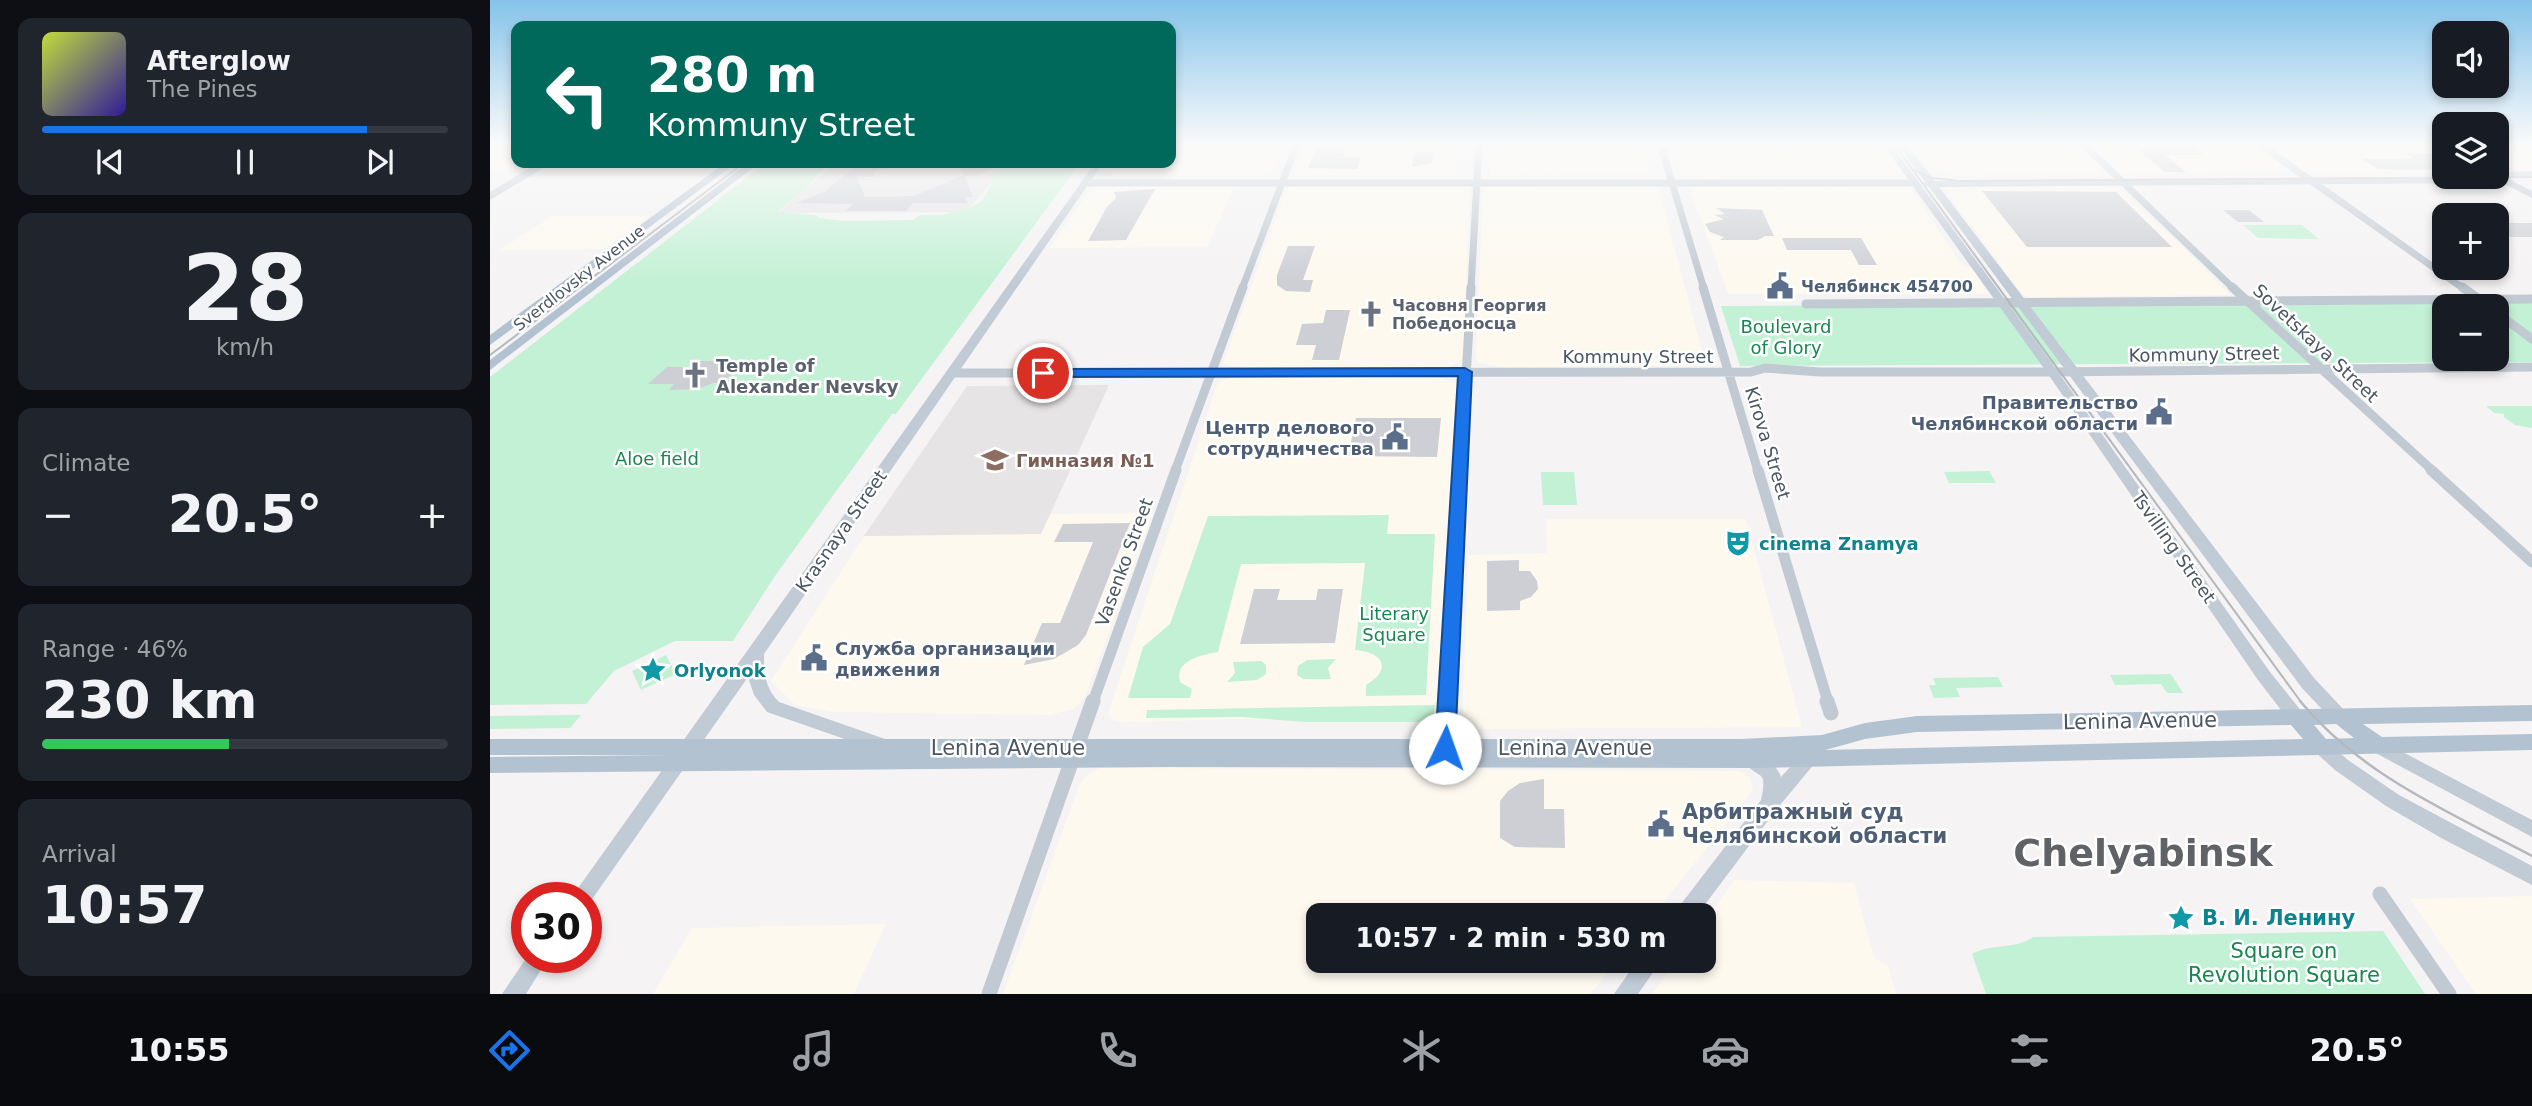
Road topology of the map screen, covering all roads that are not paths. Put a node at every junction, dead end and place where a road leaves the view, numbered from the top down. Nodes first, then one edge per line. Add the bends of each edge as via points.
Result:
1 (696, 189) edge
2 (720, 189) edge
3 (1080, 189) edge
4 (1281, 189) edge
5 (1476, 189) edge
6 (1673, 189) edge
7 (1927, 189) edge
8 (1929, 189) edge
9 (2132, 189) edge
10 (2322, 189) edge
11 (2472, 294) edge
12 (2432, 299) edge
13 (2509, 299) edge
14 (2532, 299) edge
15 (2246, 300) junction
16 (2020, 301) junction
17 (2001, 302) junction
18 (1806, 304) dead end
19 (2509, 322) edge
20 (494, 337) edge
21 (2532, 339) edge
22 (490, 366) edge
23 (2532, 367) edge
24 (2321, 369) junction
25 (1465, 372) junction
26 (1728, 372) junction
27 (2052, 372) junction
28 (2073, 372) junction
29 (952, 373) junction
30 (1210, 373) junction
31 (2532, 562) edge
32 (756, 652) junction
33 (1831, 713) dead end
34 (2532, 713) edge
35 (2339, 716) junction
36 (2297, 718) junction
37 (2532, 742) edge
38 (2376, 744) junction
39 (2320, 746) junction
40 (490, 747) edge
41 (893, 748) junction
42 (1445, 748) junction
43 (1815, 751) junction
44 (1076, 753) junction
45 (682, 755) junction
46 (1753, 760) junction
47 (490, 765) edge
48 (1769, 804) junction
49 (2532, 829) edge
50 (2532, 876) edge
51 (592, 882) edge
52 (2380, 894) dead end
53 (1694, 903) edge
54 (528, 973) edge
55 (1641, 973) edge
56 (513, 994) edge
57 (989, 994) edge
58 (1625, 994) edge
59 (2449, 994) edge

1 - 20 main road, Sverdlovsky Avenue
2 - 22 main road, Sverdlovsky Avenue
3 - 29 main road, Krasnaya Street
4 - 30 street, Vasenko Street
5 - 25 street
6 - 26 street, Kirova Street
7 - 17 main road, Tsvilling Street
8 - 16 main road, Tsvilling Street
9 - 15 street, Sovetskaya Street
10 - 11 street
12 - 15 street
13 - 14 street
15 - 16 street
15 - 24 street, Sovetskaya Street
16 - 17 street
16 - 28 main road, Tsvilling Street
17 - 18 street
17 - 27 main road, Tsvilling Street
19 - 21 street
23 - 24 street, Kommuny Street
24 - 28 street, Kommuny Street
24 - 31 street, Sovetskaya Street
25 - 26 street, Kommuny Street
25 - 30 street, Kommuny Street
25 - 42 street
26 - 27 street, Kommuny Street via 1765,368
26 - 33 street, Kirova Street
27 - 28 street, Kommuny Street
27 - 36 main road, Tsvilling Street
28 - 35 main road, Tsvilling Street via 2308,683
29 - 30 street, Kommuny Street
29 - 32 main road, Krasnaya Street
30 - 44 street, Vasenko Street
32 - 41 main road via 756,680 762,697 773,707
32 - 45 main road, Krasnaya Street
34 - 35 main road, Lenina Avenue
35 - 36 main road, Lenina Avenue
35 - 38 main road, Tsvilling Street
36 - 39 main road, Tsvilling Street
36 - 43 main road, Lenina Avenue via 1917,724 1865,731
37 - 38 main road, Lenina Avenue
38 - 39 main road, Lenina Avenue
38 - 49 main road, Tsvilling Street
39 - 43 main road, Lenina Avenue
39 - 50 main road, Tsvilling Street via 2369,785
40 - 45 main road, Lenina Avenue
41 - 44 main road, Lenina Avenue
41 - 45 main road, Lenina Avenue
42 - 43 main road, Lenina Avenue
42 - 44 main road, Lenina Avenue
43 - 46 main road, Lenina Avenue
43 - 48 main road
44 - 45 main road, Lenina Avenue
44 - 46 main road, Lenina Avenue
44 - 57 street, Vasenko Street
45 - 47 main road, Lenina Avenue
45 - 51 main road, Krasnaya Street
46 - 48 main road via 1769,770 1775,785
48 - 53 main road
52 - 59 street
54 - 56 main road
55 - 58 main road

